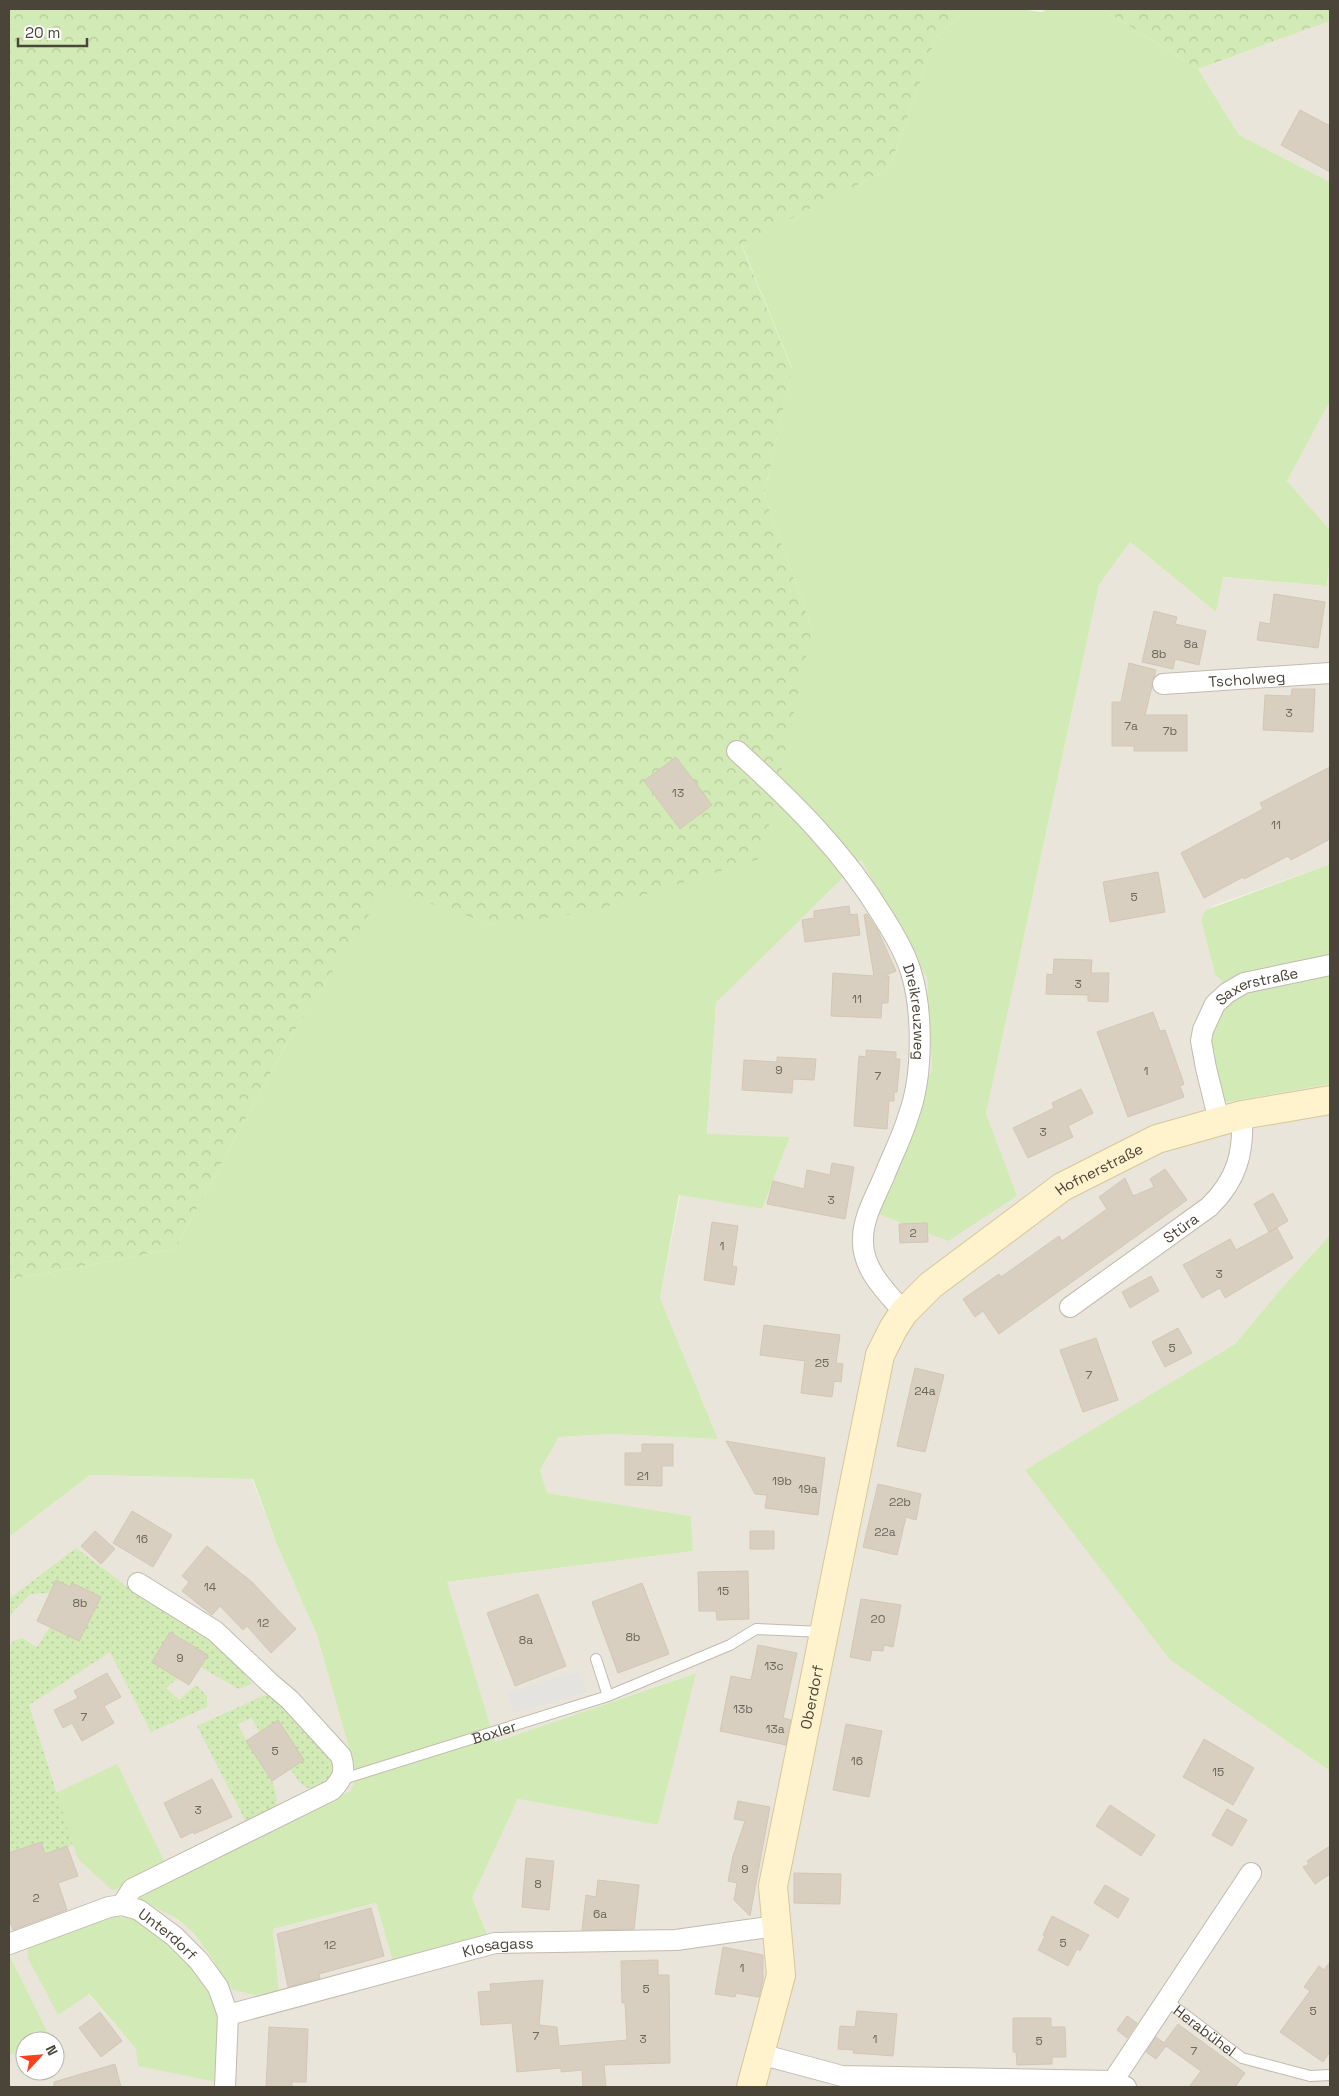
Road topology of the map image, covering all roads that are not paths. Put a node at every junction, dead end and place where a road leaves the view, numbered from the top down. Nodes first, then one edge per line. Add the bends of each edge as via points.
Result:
1 (1330, 673) edge
2 (1163, 684) dead end
3 (737, 751) dead end
4 (1330, 965) edge
5 (1330, 1100) edge
6 (1230, 1118) junction
7 (1070, 1307) dead end
8 (904, 1312) junction
9 (138, 1583) dead end
10 (824, 1632) junction
11 (596, 1659) dead end
12 (608, 1696) junction
13 (343, 1779) junction
14 (1251, 1873) dead end
15 (122, 1905) junction
16 (776, 1926) junction
17 (9, 1944) edge
18 (1166, 2001) junction
19 (228, 2015) junction
20 (760, 2054) junction
21 (1330, 2075) edge
22 (1119, 2084) edge
23 (225, 2087) edge
24 (751, 2087) edge

1 - 2 street, Tscholweg
3 - 8 street, Dreikreuzweg via 814,826 865,887 894,935 911,972 919,1034 918,1074 910,1113 863,1238 866,1260 878,1283
4 - 6 street, Saxerstraße via 1244,983 1214,1004 1202,1030 1202,1041 1206,1068
5 - 6 main road, Hofnerstraße
6 - 7 street, Stüra via 1243,1139 1225,1192 1209,1207
6 - 8 main road, Hofnerstraße via 1158,1139 1062,1187 931,1285
8 - 10 main road, Oberdorf via 880,1355
9 - 13 street via 215,1631 290,1700 341,1756 345,1768
10 - 12 lane, Boxler via 756,1629 730,1645
10 - 16 main road, Oberdorf via 773,1886
11 - 12 lane
12 - 13 lane, Boxler
13 - 15 street, Boxler via 332,1790 132,1889
14 - 18 street, Herabühel
15 - 17 street, Unterdorf
15 - 19 street, Unterdorf via 139,1910 200,1960 218,1987
16 - 19 street, Klosagass via 676,1940 495,1943
16 - 20 main road, Oberdorf via 781,1975
18 - 21 lane, Herabühel via 1242,2058 1310,2076
18 - 22 street, Herabühel
19 - 23 street, Unterdorf
20 - 22 street via 842,2076
20 - 24 main road, Oberdorf

